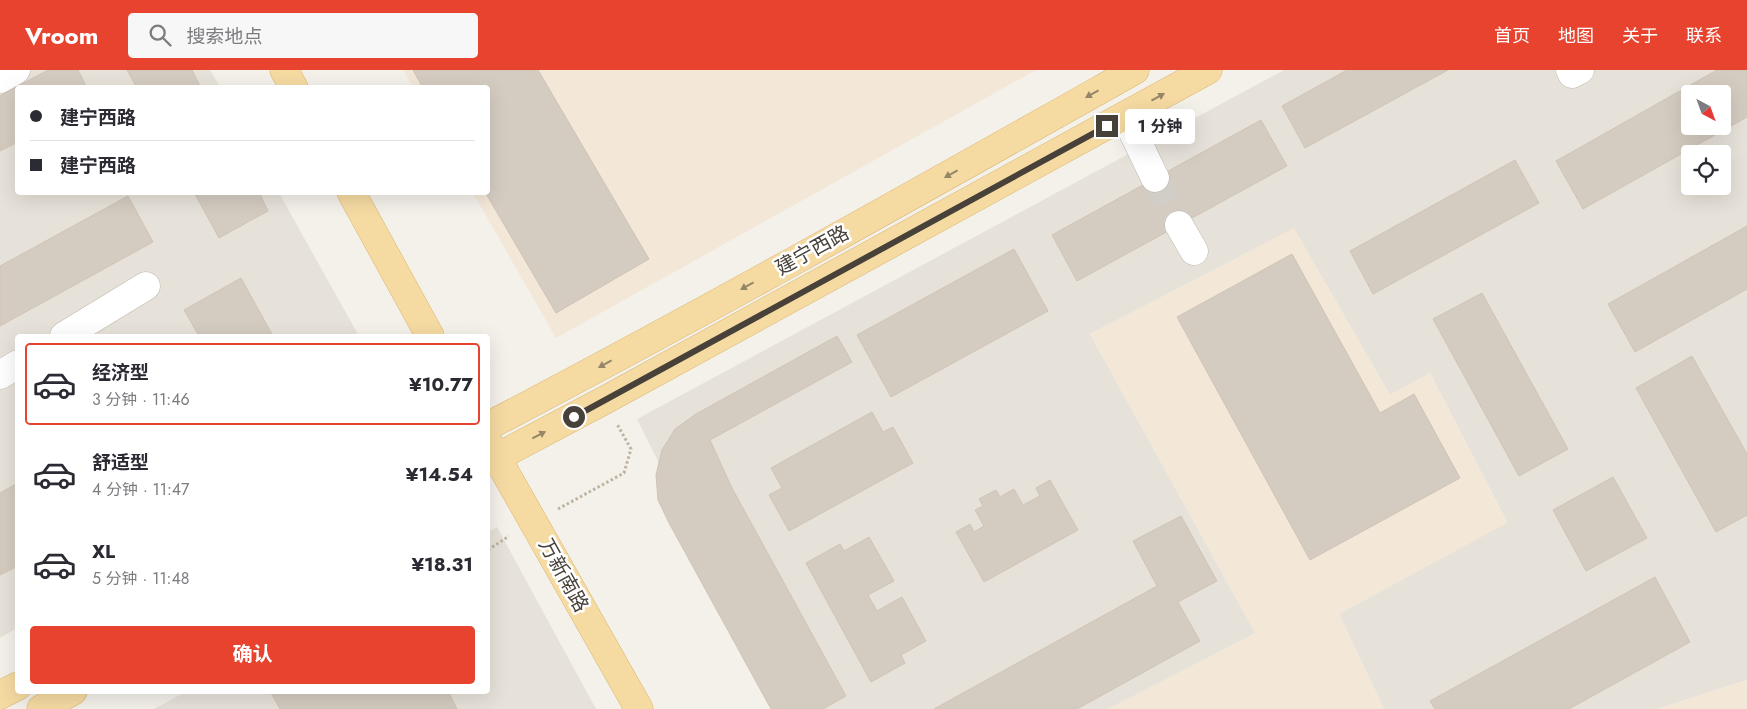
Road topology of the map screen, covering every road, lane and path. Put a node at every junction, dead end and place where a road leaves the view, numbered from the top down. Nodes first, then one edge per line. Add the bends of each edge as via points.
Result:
1 (16, 70) edge
2 (1135, 70) edge
3 (1208, 70) edge
4 (1570, 70) edge
5 (1580, 70) edge
6 (0, 79) edge
7 (1125, 116) junction
8 (1155, 178) tunnel mouth
9 (353, 195) edge
10 (1179, 225) tunnel mouth
11 (1194, 251) dead end
12 (146, 286) dead end
13 (67, 334) edge
14 (429, 334) edge
15 (15, 366) edge
16 (0, 375) edge
17 (605, 400) junction
18 (490, 425) edge
19 (490, 454) edge
20 (533, 522) junction
21 (490, 549) edge
22 (15, 688) edge
23 (68, 694) edge
24 (0, 695) edge
25 (41, 709) edge
26 (639, 709) edge

1 - 6 street
2 -> 18 main road, 建宁西路
7 -> 3 main road, 建宁西路
4 - 5 street via 1572,74
7 - 8 street
7 - 17 main road, 建宁西路
9 - 14 main road
10 - 11 street
12 - 13 street
15 - 16 street
19 -> 17 main road, 建宁西路
17 - 20 path via 631,449 624,473
19 - 20 main road, 万新南路
20 - 21 path
20 - 26 main road, 万新南路
22 - 24 main road
23 - 25 main road

